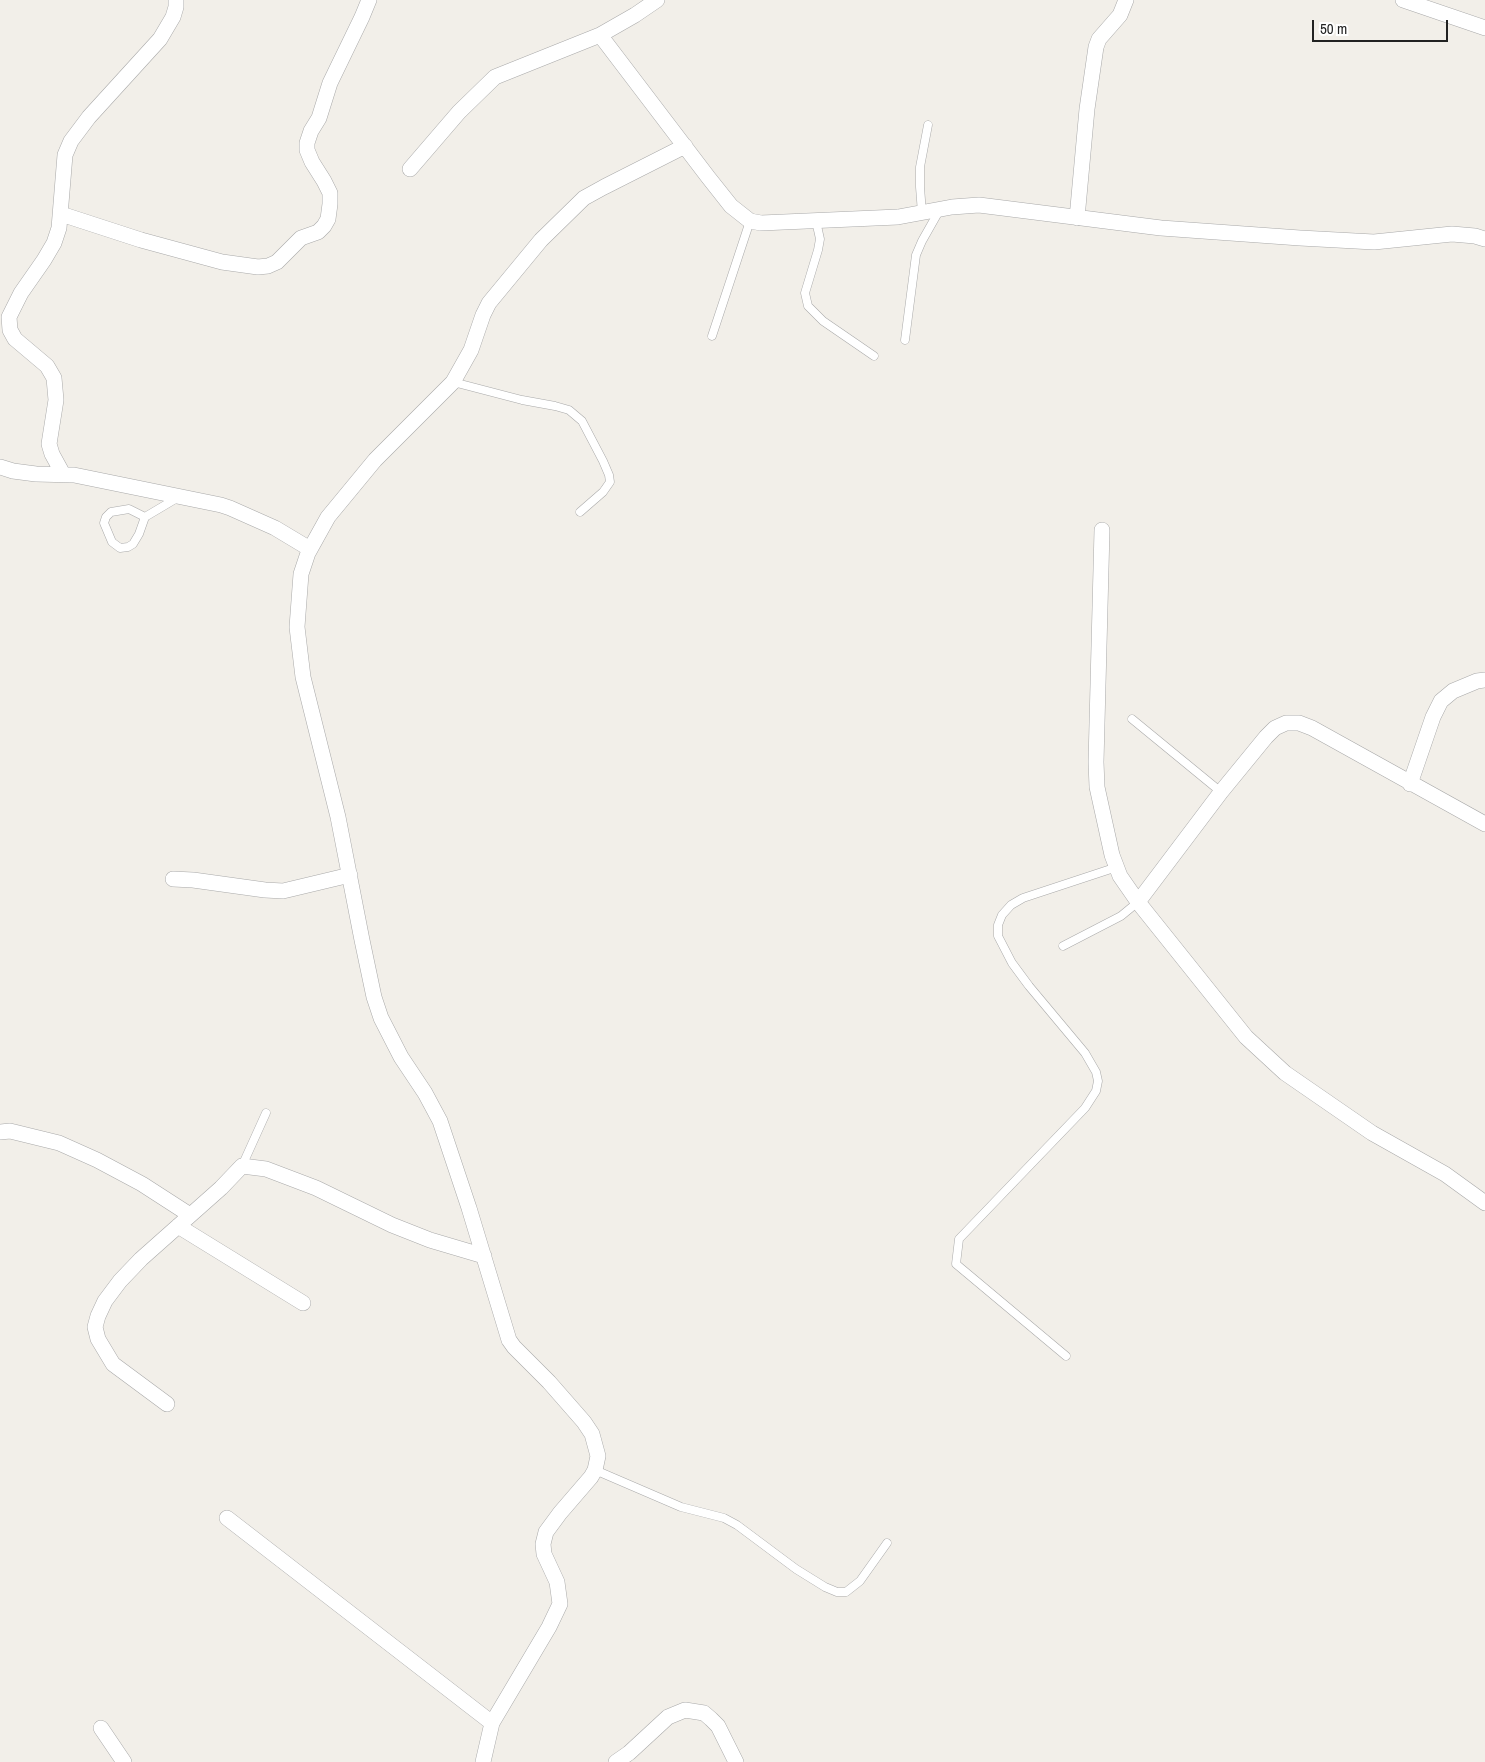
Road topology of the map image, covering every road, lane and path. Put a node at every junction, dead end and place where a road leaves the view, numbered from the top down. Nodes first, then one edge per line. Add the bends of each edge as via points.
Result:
1 (176, 0) edge
2 (369, 0) edge
3 (657, 0) edge
4 (1126, 0) edge
5 (1403, 0) edge
6 (1485, 28) edge
7 (600, 35) junction
8 (928, 125) dead end
9 (685, 146) junction
10 (410, 169) dead end
11 (939, 210) junction
12 (922, 213) junction
13 (61, 214) junction
14 (1076, 218) junction
15 (750, 221) junction
16 (816, 221) junction
17 (1485, 239) edge
18 (712, 336) dead end
19 (905, 340) dead end
20 (874, 356) dead end
21 (453, 382) junction
22 (0, 467) edge
23 (62, 474) junction
24 (179, 497) junction
25 (580, 512) dead end
26 (145, 516) junction
27 (1102, 530) dead end
28 (310, 549) junction
29 (1485, 680) edge
30 (1132, 719) dead end
31 (1410, 784) junction
32 (1221, 792) junction
33 (1485, 824) edge
34 (1117, 867) junction
35 (350, 875) junction
36 (172, 879) dead end
37 (1138, 902) junction
38 (1063, 946) dead end
39 (266, 1113) dead end
40 (0, 1132) edge
41 (242, 1166) junction
42 (1485, 1203) edge
43 (190, 1216) junction
44 (178, 1226) junction
45 (484, 1256) junction
46 (303, 1303) dead end
47 (1066, 1356) dead end
48 (167, 1404) dead end
49 (595, 1470) junction
50 (227, 1518) dead end
51 (887, 1543) dead end
52 (492, 1723) junction
53 (101, 1728) dead end
54 (124, 1762) edge
55 (483, 1762) edge
56 (616, 1762) edge
57 (736, 1762) edge

1 - 13 street via 173,17 160,39 71,141 63,168
2 - 13 street via 306,143 312,162 330,193 328,219 318,232 301,238 277,262 258,267 222,262
3 - 7 street
4 - 14 street via 1120,15 1096,47
5 - 6 street
7 - 9 street
7 - 10 street via 495,77 459,112
8 - 12 lane via 920,167
9 - 15 street via 731,206
9 - 21 street via 584,198 541,240 489,303 471,350
11 - 12 street
11 - 14 street via 979,205
11 - 19 lane via 916,255
12 - 16 street
13 - 23 street via 54,243 20,293 9,317 15,339 47,366 54,378 56,400 49,444
14 - 17 street via 1161,228 1374,242 1452,234
15 - 16 street via 761,224
15 - 18 lane
16 - 20 lane via 820,239 805,293 808,306 823,321
21 - 25 lane via 569,410 582,420 604,461 610,482
21 - 28 street via 376,460 328,517
22 - 23 street via 36,474
23 - 24 street
24 - 26 lane
24 - 28 street via 230,508 275,528
26 - 26 lane via 133,544 120,548 112,542 104,523 111,512 129,509
27 - 34 street via 1097,787
28 - 35 street via 300,574 297,628 303,677
29 - 31 street via 1453,690 1441,701
30 - 32 lane
31 - 32 street via 1312,728 1286,723 1266,737
31 - 33 street
32 - 37 street
34 - 37 street
34 - 47 lane via 1023,898 1002,915 998,936 1012,963 1085,1053 1098,1081 1096,1091 1085,1108 958,1239 956,1264
35 - 36 street via 283,891
35 - 45 street via 381,1018 440,1121
37 - 38 lane via 1121,916
37 - 42 street via 1246,1037 1284,1073 1372,1133 1445,1174
39 - 41 lane
40 - 43 street via 10,1131 59,1143 142,1184
41 - 43 street
41 - 45 street via 266,1169 316,1188 392,1225
43 - 44 street
44 - 46 street
44 - 48 street via 120,1281 104,1301 95,1327 102,1348 113,1364
45 - 49 street via 509,1340 584,1422 596,1446
49 - 51 lane via 681,1507 724,1518 796,1569 837,1592 846,1592 860,1581
49 - 52 street via 546,1532 544,1554 557,1582 560,1604
50 - 52 street
52 - 55 street
53 - 54 street
56 - 57 street via 668,1717 685,1710 704,1713 718,1726

